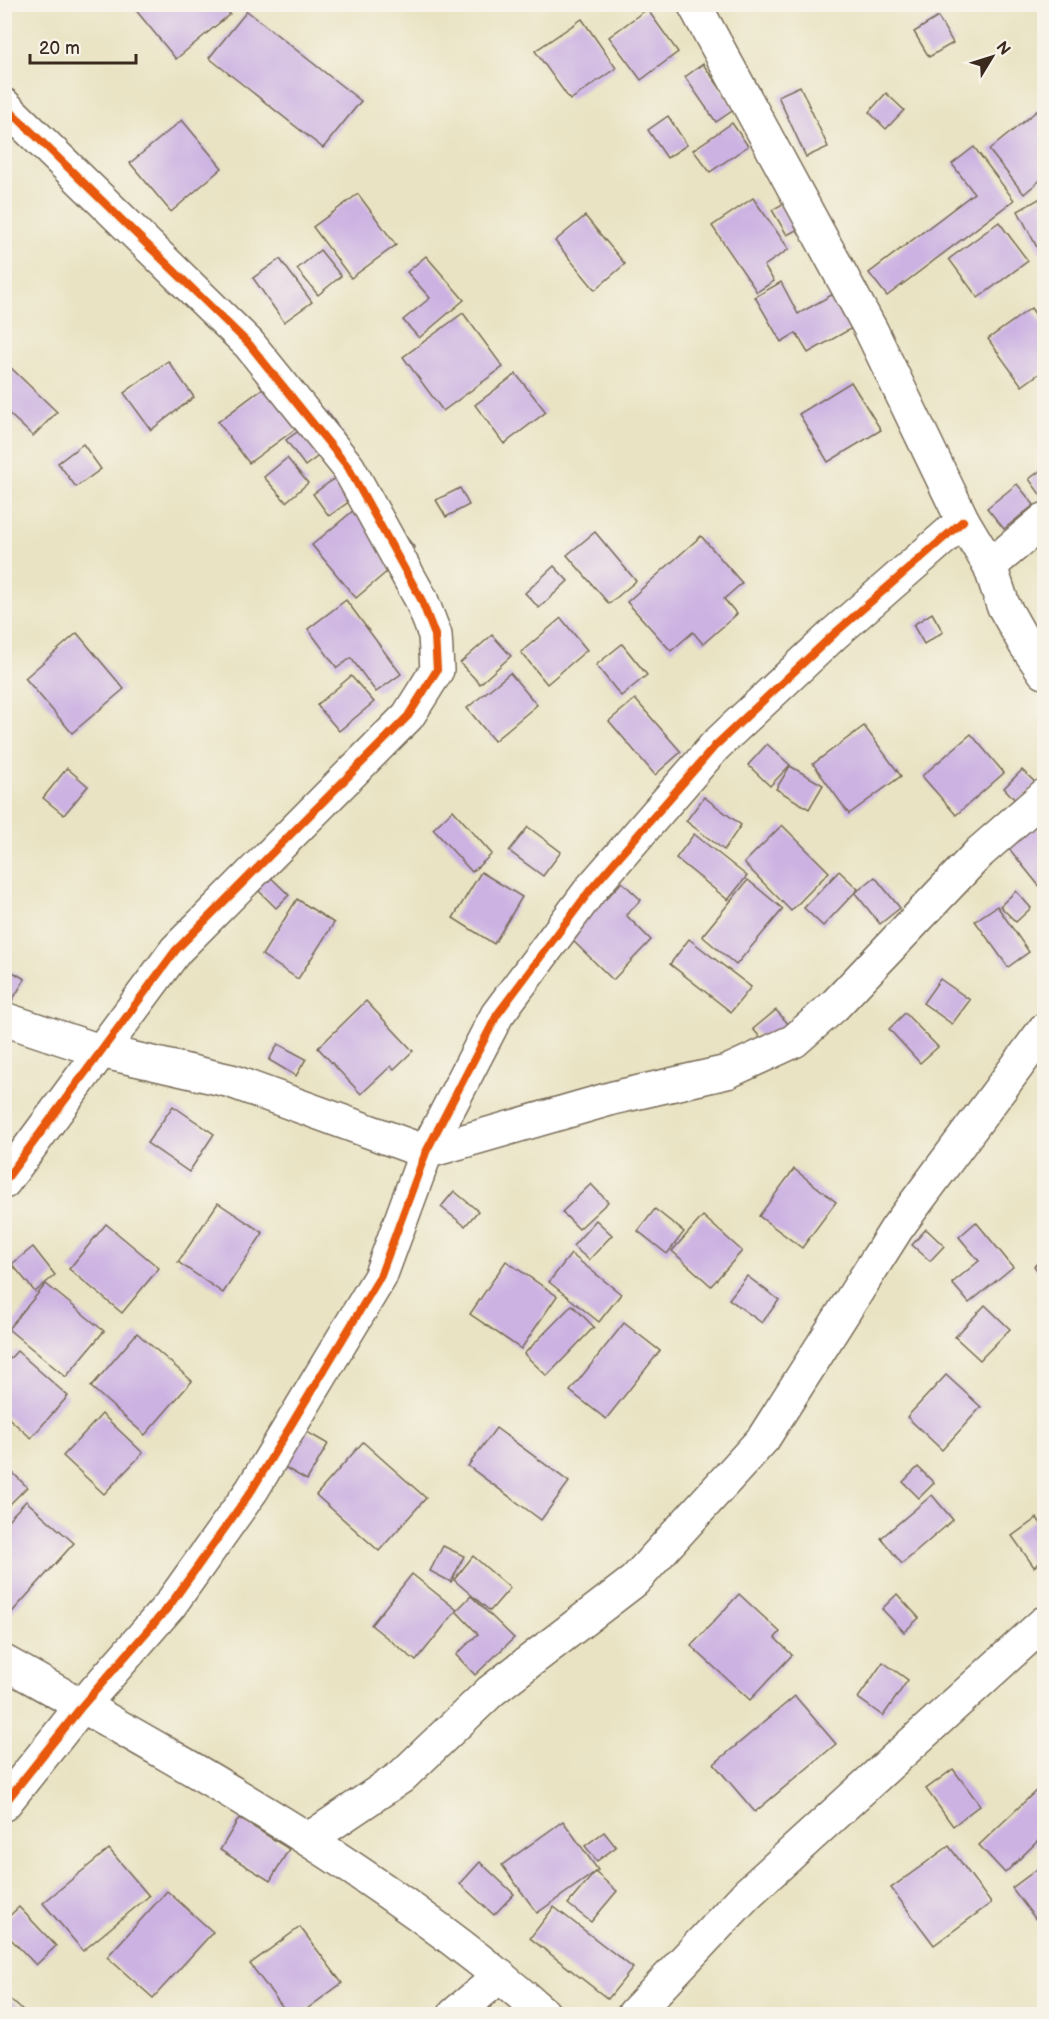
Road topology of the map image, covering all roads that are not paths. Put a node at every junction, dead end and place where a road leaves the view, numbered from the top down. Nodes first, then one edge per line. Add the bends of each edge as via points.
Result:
1 (694, 4) edge
2 (4, 105) edge
3 (1044, 520) edge
4 (963, 521) junction
5 (990, 566) junction
6 (1044, 672) edge
7 (1044, 796) edge
8 (4, 1018) edge
9 (1044, 1029) edge
10 (100, 1051) junction
11 (426, 1152) junction
12 (4, 1182) edge
13 (1044, 1623) edge
14 (4, 1662) edge
15 (82, 1706) junction
16 (4, 1804) edge
17 (309, 1839) junction
18 (500, 1976) junction
19 (455, 2014) edge
20 (544, 2014) edge
21 (634, 2014) edge

1 - 4 street via 870,330
2 - 10 street via 249,344 348,467 421,599 435,635 437,670 408,716 176,950
3 - 5 street
4 - 5 street
4 - 11 street via 835,633 715,746 599,880 497,1015
5 - 6 street via 1003,605
7 - 11 street via 980,852 834,1006 794,1041 728,1072 613,1098
8 - 10 street
9 - 17 street via 897,1228 763,1440 634,1581 491,1691 401,1777
10 - 11 street via 231,1081
10 - 12 street
11 - 15 street via 380,1277 252,1490 171,1605
13 - 21 street via 748,1893
14 - 15 street
15 - 16 street
15 - 17 street
17 - 18 street
18 - 19 street
18 - 20 street

